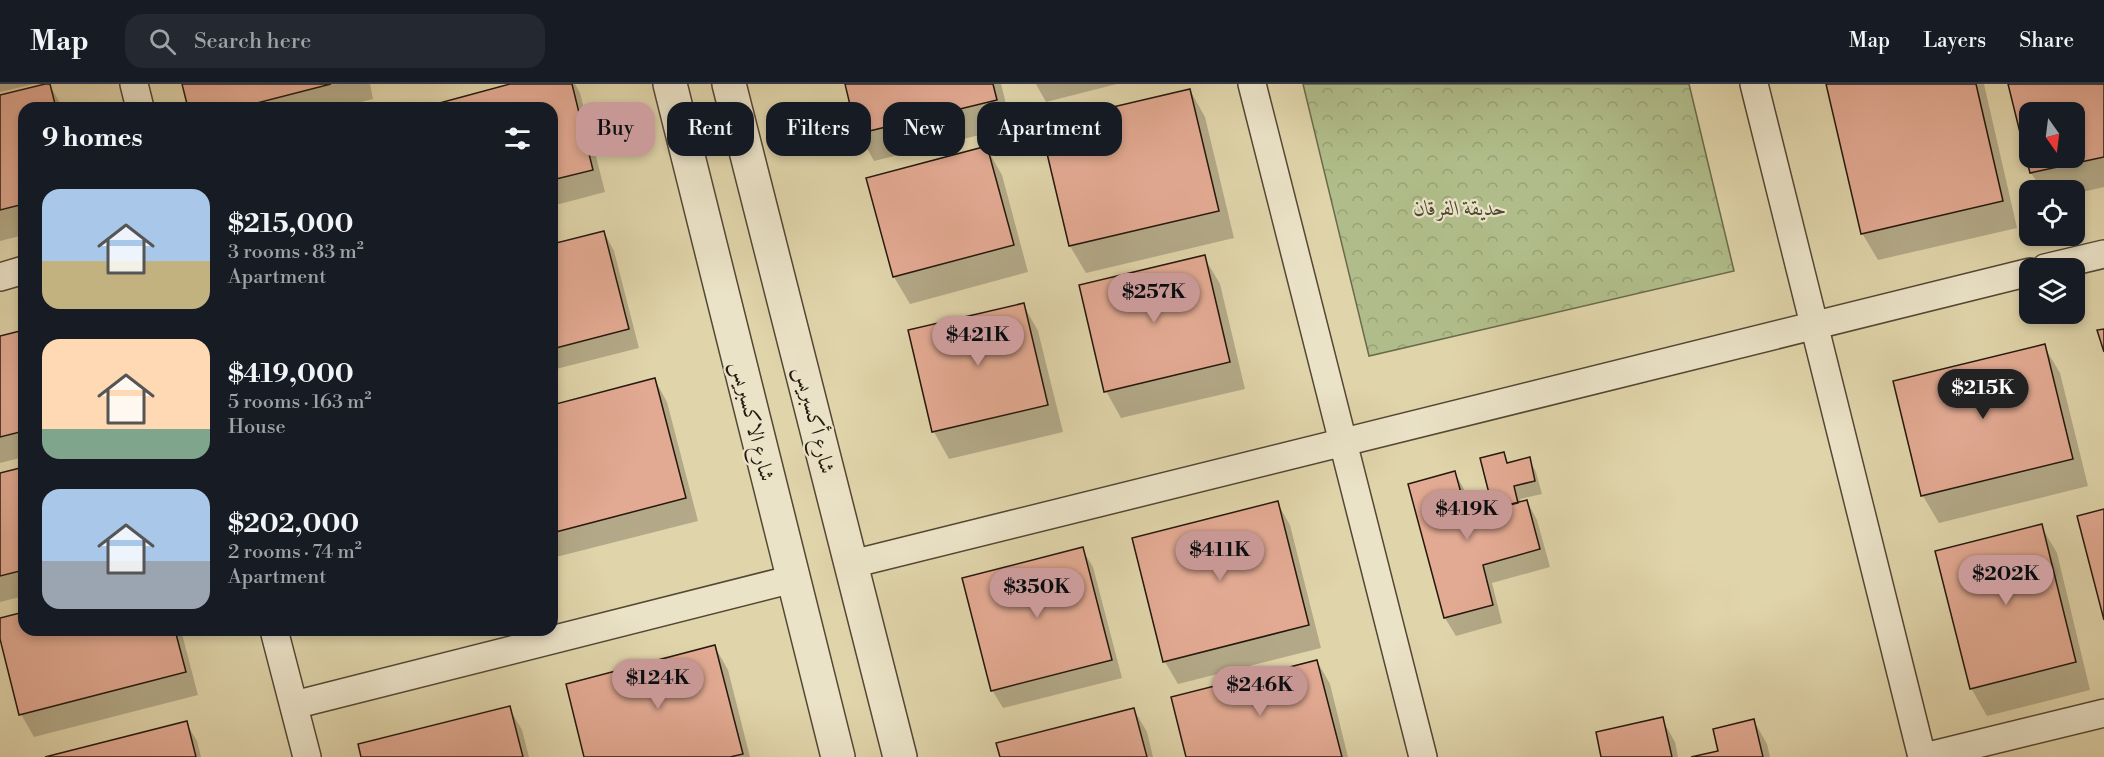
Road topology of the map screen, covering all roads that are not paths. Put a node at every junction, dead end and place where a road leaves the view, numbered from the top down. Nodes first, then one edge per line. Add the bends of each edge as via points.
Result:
1 (134, 84) edge
2 (670, 84) edge
3 (729, 84) edge
4 (1252, 84) edge
5 (1755, 84) edge
6 (138, 102) edge
7 (2104, 254) edge
8 (2085, 259) edge
9 (18, 272) edge
10 (2019, 275) edge
11 (0, 277) edge
12 (1815, 326) junction
13 (1345, 442) junction
14 (852, 564) junction
15 (793, 579) junction
16 (276, 636) edge
17 (294, 705) junction
18 (2104, 713) edge
19 (307, 757) edge
20 (838, 757) edge
21 (900, 757) edge
22 (1423, 757) edge
23 (1923, 757) edge

1 - 6 street
2 - 15 street, شارع الاكسبريس
3 - 14 street, شارع أكسبريس
4 - 13 street
5 - 12 street
7 - 8 street
9 - 11 street
10 - 12 street
12 - 13 street
12 - 23 street
13 - 14 street
13 - 22 street
14 - 21 street, شارع أكسبريس
15 - 17 street
15 - 20 street, شارع الاكسبريس
16 - 17 street
17 - 19 street
18 - 23 street

